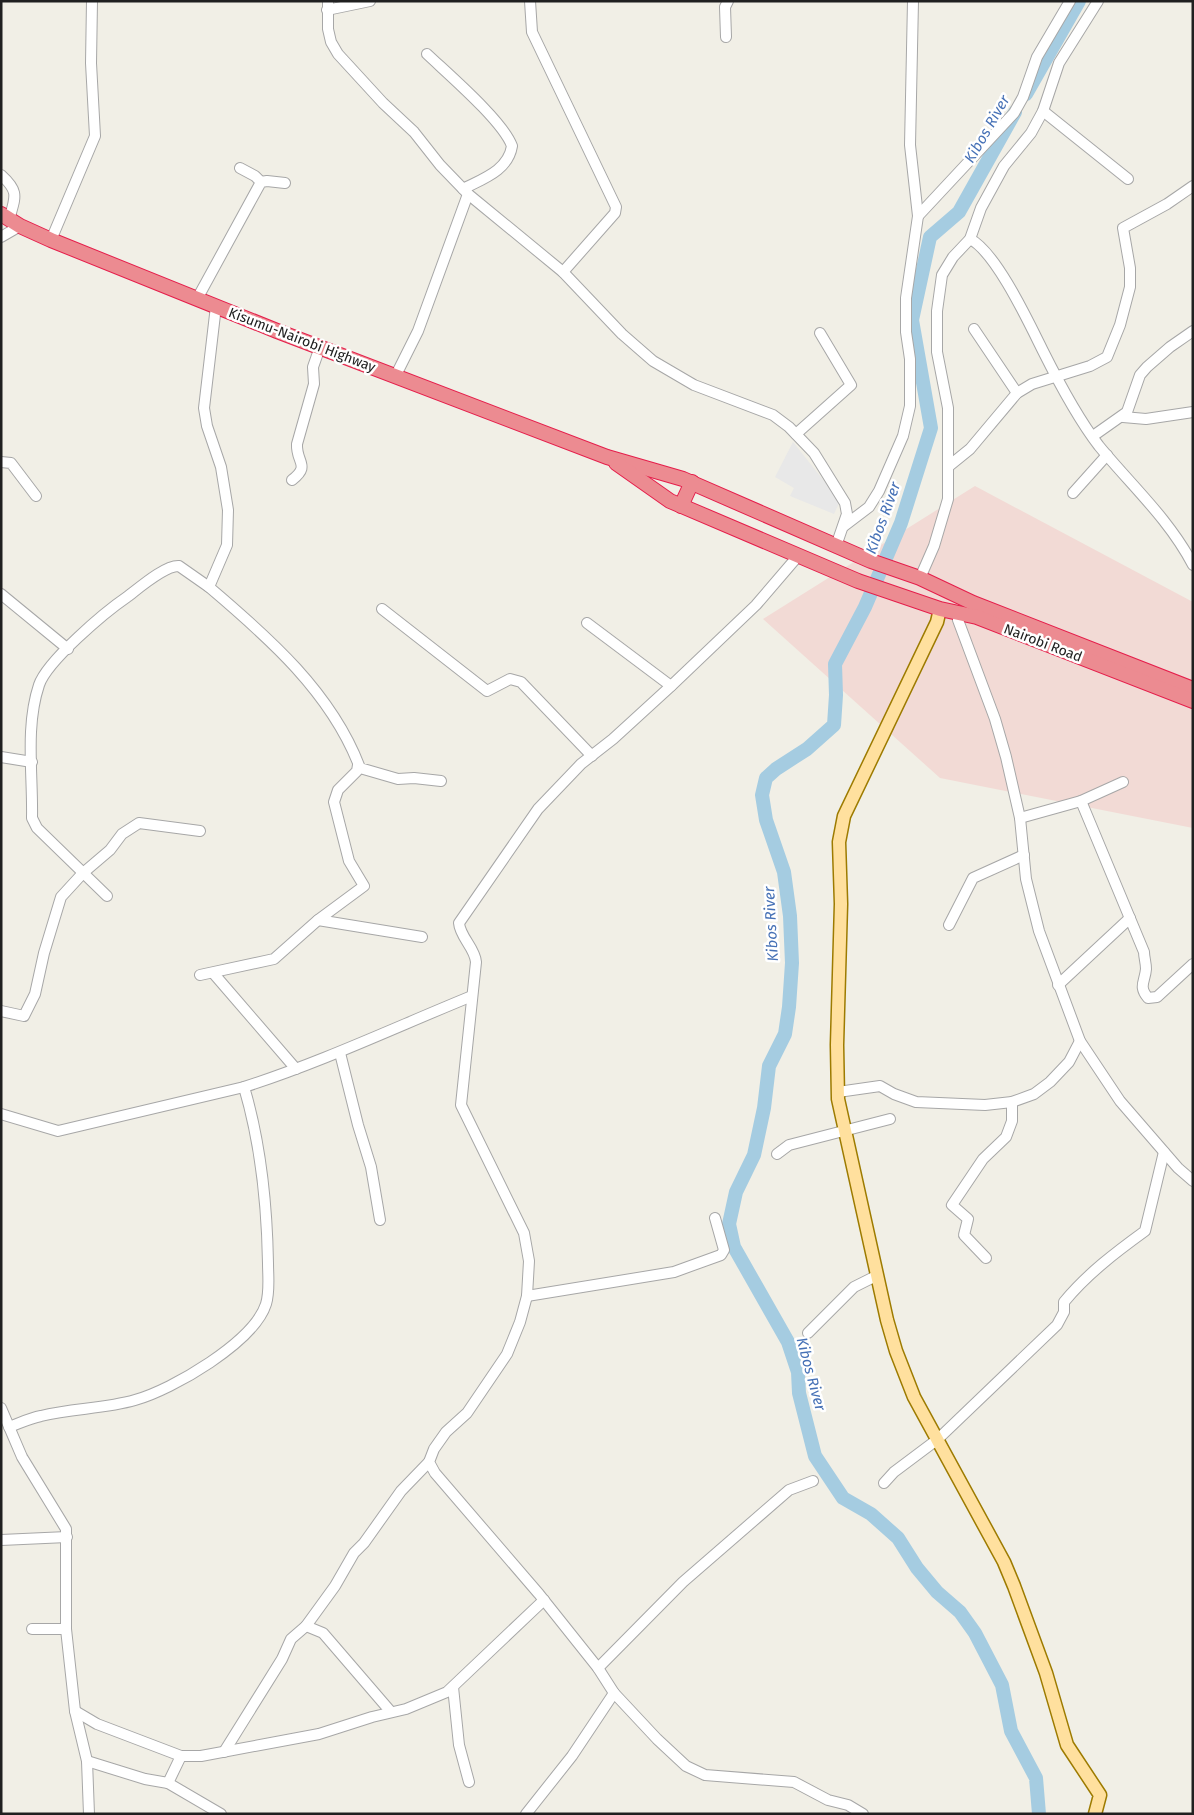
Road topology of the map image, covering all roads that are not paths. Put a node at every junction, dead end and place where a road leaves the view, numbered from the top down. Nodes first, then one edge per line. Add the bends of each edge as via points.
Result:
1 (92, 1) edge
2 (370, 1) edge
3 (530, 1) edge
4 (728, 1) edge
5 (913, 1) edge
6 (1070, 1) edge
7 (1098, 1) edge
8 (328, 6) edge
9 (726, 37) dead end
10 (427, 54) dead end
11 (1043, 112) junction
12 (240, 168) dead end
13 (1, 175) edge
14 (1128, 179) dead end
15 (261, 182) junction
16 (285, 183) dead end
17 (1193, 186) edge
18 (466, 192) junction
19 (918, 216) junction
20 (10, 220) edge
21 (1, 238) edge
22 (970, 239) junction
23 (51, 240) junction
24 (563, 272) junction
25 (197, 298) junction
26 (216, 306) junction
27 (974, 329) dead end
28 (1193, 331) edge
29 (820, 333) dead end
30 (320, 347) junction
31 (396, 375) junction
32 (1057, 377) junction
33 (1017, 393) junction
34 (1193, 412) edge
35 (1122, 417) junction
36 (796, 434) junction
37 (1093, 436) junction
38 (1107, 454) junction
39 (607, 457) junction
40 (1, 462) edge
41 (949, 466) junction
42 (292, 480) dead end
43 (692, 482) junction
44 (1073, 493) dead end
45 (36, 496) dead end
46 (681, 506) junction
47 (844, 526) junction
48 (836, 546) junction
49 (798, 556) junction
50 (1192, 563) edge
51 (920, 578) junction
52 (209, 586) junction
53 (1, 594) edge
54 (382, 609) dead end
55 (940, 609) junction
56 (958, 620) dead end
57 (587, 623) dead end
58 (68, 649) junction
59 (671, 686) junction
60 (1193, 689) edge
61 (1193, 700) edge
62 (592, 756) junction
63 (1, 757) edge
64 (32, 762) junction
65 (358, 765) junction
66 (441, 781) dead end
67 (1123, 782) dead end
68 (1081, 801) junction
69 (1020, 818) junction
70 (200, 831) dead end
71 (1024, 856) junction
72 (83, 873) junction
73 (107, 896) dead end
74 (1130, 918) junction
75 (318, 920) junction
76 (950, 925) dead end
77 (422, 937) dead end
78 (1193, 964) edge
79 (214, 974) junction
80 (200, 975) dead end
81 (1058, 985) junction
82 (472, 996) junction
83 (1, 1011) edge
84 (1080, 1041) junction
85 (340, 1054) junction
86 (296, 1069) junction
87 (244, 1087) junction
88 (838, 1092) junction
89 (1012, 1102) junction
90 (1, 1114) edge
91 (890, 1119) dead end
92 (844, 1132) junction
93 (1164, 1152) junction
94 (777, 1154) dead end
95 (1193, 1181) edge
96 (715, 1218) dead end
97 (380, 1220) dead end
98 (986, 1258) dead end
99 (876, 1276) junction
100 (527, 1296) junction
101 (808, 1333) dead end
102 (1, 1408) edge
103 (9, 1427) junction
104 (938, 1440) junction
105 (429, 1462) junction
106 (813, 1481) dead end
107 (884, 1483) dead end
108 (67, 1537) junction
109 (1, 1540) edge
110 (544, 1600) junction
111 (306, 1626) junction
112 (32, 1629) dead end
113 (66, 1630) junction
114 (598, 1668) junction
115 (453, 1686) junction
116 (614, 1693) junction
117 (75, 1711) junction
118 (391, 1712) junction
119 (224, 1752) junction
120 (181, 1756) junction
121 (87, 1761) junction
122 (469, 1782) dead end
123 (168, 1783) junction
124 (89, 1814) edge
125 (222, 1814) edge
126 (526, 1814) edge
127 (863, 1814) edge
128 (1094, 1814) edge

1 - 23 street via 90,64 95,136
2 - 8 street
3 - 24 street via 532,32 616,207 616,213
4 - 9 street via 725,7
5 - 19 street via 910,145
6 - 19 street via 1038,57 1014,113
7 - 11 street via 1059,63
8 - 18 street via 328,29 338,54 382,103 414,132
10 - 18 street via 479,104 512,146 503,166
11 - 14 street
11 - 22 street via 1004,166 981,208
12 - 15 street
13 - 20 street via 13,186 16,195
15 - 16 street
15 - 25 street
17 - 32 street via 1123,228 1130,287 1110,351 1098,362
18 - 24 street
18 - 31 street via 418,331
19 - 47 street via 906,298 910,406 903,436 869,507
20 - 21 street
20 - 23 highway, Kisumu-Nairobi Highway
22 - 32 street via 981,245 1020,305
22 - 41 street via 953,256 942,275 938,302 937,352 948,408
23 - 25 highway, Kisumu-Nairobi Highway
24 - 36 street via 622,334 653,361 694,386 773,415
25 - 26 highway, Kisumu-Nairobi Highway
26 - 30 highway, Kisumu-Nairobi Highway
26 - 52 street via 204,408 221,467 228,528 227,545
27 - 33 street
28 - 35 street via 1140,375 1131,405
29 - 36 street via 851,385
30 - 31 highway, Kisumu-Nairobi Highway
30 - 42 street via 296,451 303,468
31 - 39 highway, Kisumu-Nairobi Highway
32 - 33 street via 1032,384
32 - 37 street
33 - 41 street via 970,449
34 - 35 street via 1146,419
35 - 37 street
36 - 47 street via 814,453 845,503
37 - 38 street
38 - 44 street
38 - 50 street via 1144,496
39 - 43 highway, Nairobi Road
39 - 46 highway, Nairobi Road
40 - 45 street via 11,464
41 - 51 street via 945,512
43 - 46 highway
43 - 48 highway, Nairobi Road
46 - 49 highway, Nairobi Road
47 - 48 street
48 - 51 highway, Nairobi Road
49 - 55 highway, Nairobi Road
49 - 59 street via 756,604
51 - 60 highway, Nairobi Road
52 - 58 street via 188,570 174,566 108,611
52 - 65 street via 255,626 302,674 329,710
53 - 58 street
54 - 62 street via 487,691 510,679 522,682
55 - 61 highway, Nairobi Road via 977,617
55 - 88 main road via 840,829 842,904
56 - 69 street via 995,719
57 - 59 street
58 - 64 street via 40,683 31,732
59 - 62 street
62 - 82 street via 538,810 461,920 459,926 475,956
63 - 64 street
64 - 72 street via 34,824
65 - 66 street via 398,779
65 - 75 street via 357,771 338,790 334,802 348,861 364,886
67 - 68 street
68 - 69 street
68 - 74 street
69 - 71 street
70 - 72 street via 139,823 122,834 110,850
71 - 76 street via 973,878
71 - 81 street via 1026,879 1039,931
72 - 73 street
72 - 83 street via 61,897 35,994 24,1016
74 - 78 street via 1144,952 1146,968 1141,985 1148,998 1157,997
74 - 81 street
75 - 77 street
75 - 79 street via 274,959
79 - 80 street
79 - 86 street
81 - 84 street
82 - 85 street via 382,1032
82 - 100 street via 461,1106 524,1233 529,1261
84 - 89 street via 1070,1062 1050,1082 1034,1094
84 - 93 street via 1120,1101
85 - 86 street
85 - 97 street via 371,1167
86 - 87 street
87 - 90 street via 58,1131
87 - 103 street via 256,1144 267,1233 269,1292 266,1305 256,1321 222,1354 160,1390 135,1400 42,1415
88 - 89 street via 880,1086 916,1102 985,1105
88 - 92 main road
89 - 98 street via 1012,1121 1006,1137 983,1160 952,1205 968,1219 964,1235
91 - 92 street
92 - 94 street via 789,1145
92 - 99 main road
93 - 95 street
93 - 104 street via 1145,1231 1111,1256 1070,1294 1057,1325
96 - 100 street via 724,1250 721,1255 674,1272
99 - 101 street via 854,1287
99 - 104 main road via 899,1359 914,1397
100 - 105 street via 507,1354 467,1413 446,1432
102 - 103 street
103 - 108 street via 22,1457 66,1529
104 - 107 street
104 - 128 main road via 1004,1562 1046,1674 1067,1745 1100,1796
105 - 110 street
105 - 111 street via 400,1491
106 - 114 street via 789,1490 691,1575
108 - 109 street
108 - 113 street
110 - 114 street
110 - 115 street
111 - 118 street via 323,1633
111 - 119 street via 291,1639
112 - 113 street
113 - 117 street
114 - 116 street
115 - 118 street via 430,1700
115 - 122 street via 459,1745
116 - 126 street via 572,1756
116 - 127 street via 686,1766 705,1774 794,1782 828,1800 848,1804
117 - 120 street via 97,1724
117 - 121 street
118 - 119 street via 319,1734
119 - 120 street
120 - 123 street
121 - 123 street
121 - 124 street
123 - 125 street

